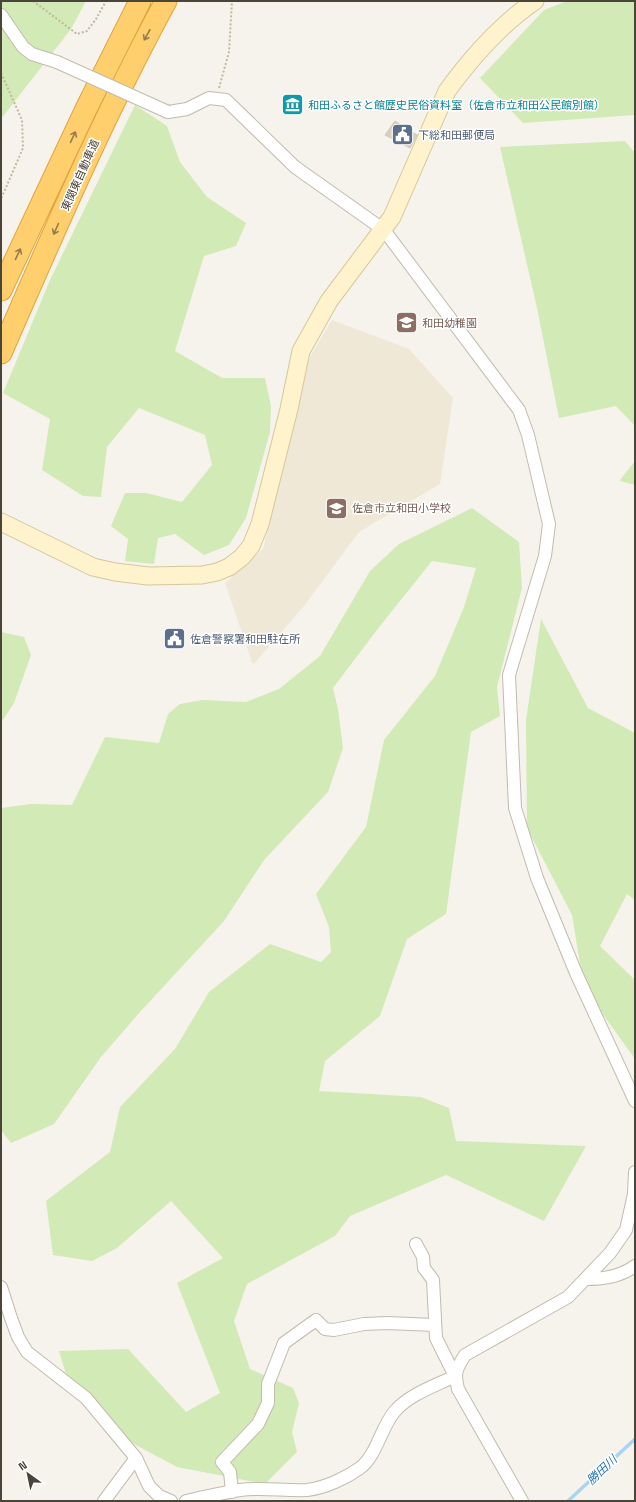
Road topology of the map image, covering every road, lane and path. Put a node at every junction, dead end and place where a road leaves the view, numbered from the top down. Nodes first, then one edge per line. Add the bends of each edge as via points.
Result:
1 (33, 1) edge
2 (106, 1) edge
3 (140, 1) edge
4 (166, 1) edge
5 (232, 1) edge
6 (535, 1) edge
7 (1, 14) edge
8 (1, 73) edge
9 (216, 99) junction
10 (1, 199) edge
11 (384, 230) junction
12 (1, 290) edge
13 (1, 353) edge
14 (1, 522) edge
15 (635, 1101) edge
16 (635, 1172) edge
17 (416, 1244) dead end
18 (635, 1266) edge
19 (585, 1279) junction
20 (1, 1287) edge
21 (434, 1325) junction
22 (455, 1376) junction
23 (136, 1458) junction
24 (232, 1492) junction
25 (104, 1501) edge
26 (171, 1501) edge
27 (186, 1501) edge
28 (522, 1501) edge

1 - 2 path via 77,34 87,31
12 -> 3 highway, 東関東自動車道
4 -> 13 highway, 東関東自動車道 via 100,131
5 - 9 path via 229,52
6 - 11 street via 514,17 481,51 448,91
7 - 9 street, bridge via 23,47 32,54 57,62 168,112 187,109 209,98
8 - 10 path via 22,120 23,148
9 - 11 street via 226,100 295,167
11 - 14 street via 329,301 301,351 257,535 242,557 229,567 202,575 148,576 115,572 93,567
11 - 15 street via 519,410 528,435 549,524 545,556 509,675 514,808 537,878 576,973
16 - 19 street via 634,1194 626,1230 610,1254
17 - 21 street via 423,1257 424,1268 433,1280
18 - 19 street via 628,1272 608,1278
19 - 22 street via 568,1297 465,1355
20 - 23 street via 13,1325 27,1352 86,1398
21 - 22 street via 436,1338
21 - 24 street via 364,1324 334,1330 325,1329 316,1320 284,1343 268,1384 268,1404 258,1424 222,1462 230,1472
22 - 24 street via 411,1397 395,1411 378,1438 371,1456 361,1467 338,1481 308,1490 271,1488
22 - 28 street via 458,1389
23 - 25 street
23 - 26 street via 149,1486 159,1496
24 - 27 street

